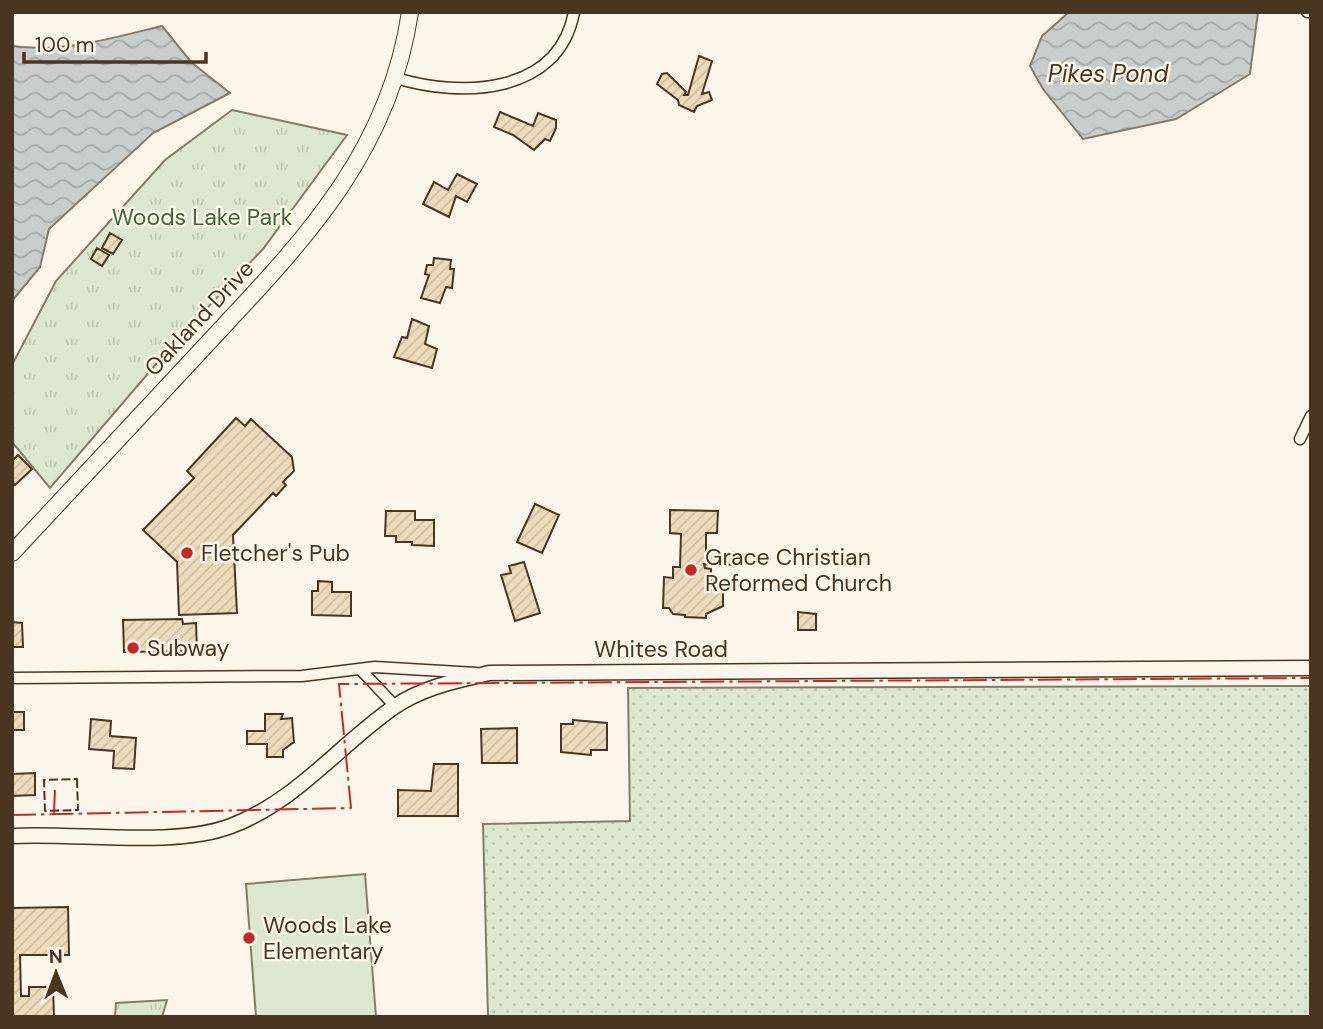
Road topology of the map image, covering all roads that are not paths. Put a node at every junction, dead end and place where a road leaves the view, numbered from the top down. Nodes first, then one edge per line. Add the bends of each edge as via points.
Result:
1 (410, 12) edge
2 (574, 12) edge
3 (396, 78) junction
4 (1311, 416) edge
5 (1300, 439) dead end
6 (12, 552) edge
7 (1311, 668) edge
8 (360, 669) junction
9 (489, 673) junction
10 (12, 678) edge
11 (395, 706) junction
12 (12, 836) edge

1 - 3 main road, Oakland Drive
2 - 3 street via 571,27 551,61 520,79 479,88 428,86
3 - 6 main road, Oakland Drive via 380,121 325,213
4 - 5 street
7 - 9 street, Whites Road
8 - 9 street, Whites Road
8 - 10 street, Whites Road via 302,676
8 - 11 street
9 - 11 street via 436,685
11 - 12 street via 293,793 230,826 178,835

